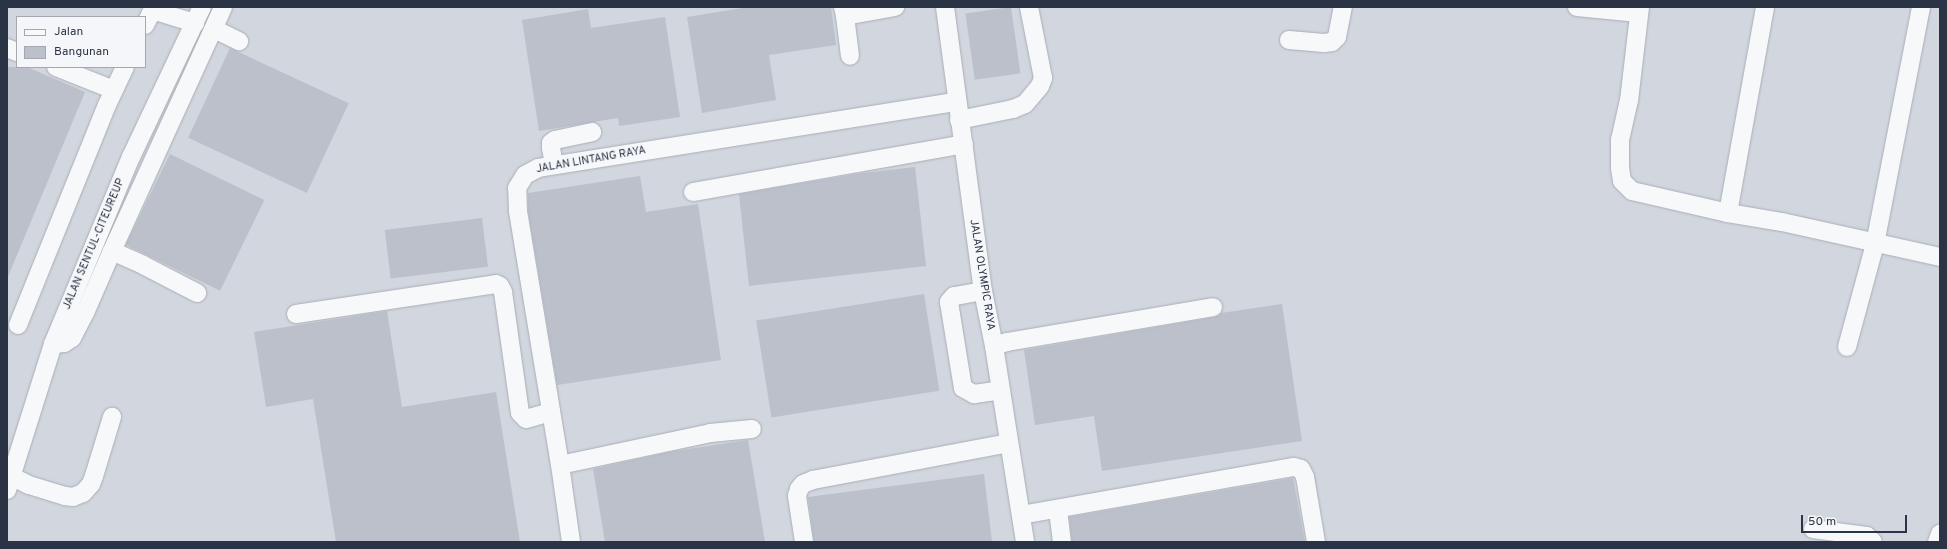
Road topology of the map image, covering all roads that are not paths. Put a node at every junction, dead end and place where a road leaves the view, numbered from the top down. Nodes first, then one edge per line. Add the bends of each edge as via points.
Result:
1 (894, 7) edge
2 (945, 7) edge
3 (1029, 7) edge
4 (1343, 7) edge
5 (1577, 7) edge
6 (1765, 7) edge
7 (1921, 7) edge
8 (220, 8) edge
9 (1639, 10) edge
10 (844, 12) edge
11 (199, 15) edge
12 (146, 23) edge
13 (214, 29) junction
14 (1290, 40) dead end
15 (239, 41) dead end
16 (850, 56) dead end
17 (59, 68) edge
18 (125, 68) edge
19 (114, 90) junction
20 (957, 102) junction
21 (959, 120) junction
22 (592, 132) dead end
23 (964, 144) junction
24 (554, 165) junction
25 (693, 192) dead end
26 (1728, 213) junction
27 (1875, 244) junction
28 (112, 251) junction
29 (1940, 257) edge
30 (983, 291) junction
31 (197, 293) dead end
32 (1213, 307) dead end
33 (296, 314) dead end
34 (18, 325) dead end
35 (53, 344) junction
36 (994, 346) junction
37 (1848, 347) dead end
38 (1001, 390) junction
39 (551, 412) junction
40 (112, 417) dead end
41 (752, 429) dead end
42 (1008, 443) junction
43 (560, 465) junction
44 (9, 483) edge
45 (1058, 510) junction
46 (1021, 515) junction
47 (1814, 529) dead end
48 (1940, 534) edge
49 (571, 542) edge
50 (804, 542) edge
51 (1025, 542) edge
52 (1062, 542) edge
53 (1316, 542) edge
54 (1873, 542) edge
55 (1937, 542) edge

1 - 10 street
2 - 20 street, JALAN OLYMPIC RAYA
3 - 21 street via 1043,78 1040,86 1025,104 1013,109
4 - 14 street via 1337,37 1332,42
5 - 9 street
6 - 26 street
7 - 27 street
8 - 13 street
9 - 26 street via 1629,100 1620,140 1622,181 1632,191
10 - 16 street
11 - 12 street via 155,11
11 - 35 street, JALAN SENTUL-CITEUREUP via 130,157
13 - 15 street
13 - 28 street
17 - 19 street
18 - 19 street
19 - 34 street
20 - 21 street, JALAN OLYMPIC RAYA
20 - 24 street, JALAN LINTANG RAYA
21 - 23 street, JALAN OLYMPIC RAYA
22 - 24 street via 551,143
23 - 25 street
23 - 30 street, JALAN OLYMPIC RAYA
24 - 39 street, JALAN LINTANG RAYA via 538,168 525,175 518,183 516,196
26 - 27 street via 1782,222
27 - 29 street
27 - 37 street
28 - 31 street
28 - 35 street via 72,338 64,343
30 - 36 street, JALAN OLYMPIC RAYA
30 - 38 street via 954,296 949,302 963,388 974,394
32 - 36 street
33 - 39 street via 496,284 503,292 520,413 526,419
35 - 44 street, JALAN SENTUL-CITEUREUP
36 - 38 street, JALAN OLYMPIC RAYA
38 - 42 street, JALAN OLYMPIC RAYA
39 - 43 street, JALAN LINTANG RAYA
40 - 44 street via 91,484 83,493 73,497 65,496 29,485
41 - 43 street via 710,433
42 - 46 street, JALAN OLYMPIC RAYA
42 - 50 street via 813,480 804,484 797,496
43 - 49 street, JALAN LINTANG RAYA
45 - 46 street
45 - 52 street
45 - 53 street via 1294,467 1301,469 1305,477
46 - 51 street, JALAN OLYMPIC RAYA
47 - 54 street via 1867,536
48 - 55 street

